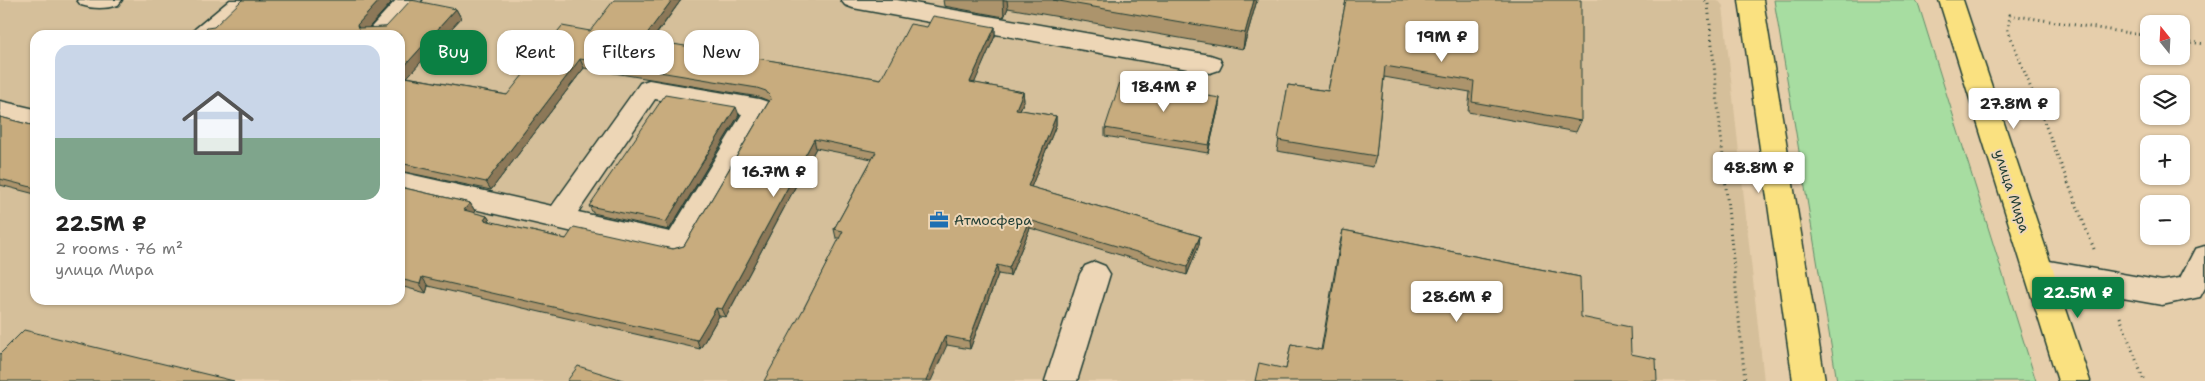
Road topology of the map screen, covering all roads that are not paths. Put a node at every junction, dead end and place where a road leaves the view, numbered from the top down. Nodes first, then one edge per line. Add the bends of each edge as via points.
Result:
1 (89, 0) edge
2 (110, 0) edge
3 (244, 0) edge
4 (410, 0) edge
5 (853, 0) edge
6 (1751, 0) edge
7 (1951, 0) edge
8 (210, 30) edge
9 (381, 30) edge
10 (1210, 64) dead end
11 (0, 110) edge
12 (30, 117) edge
13 (405, 183) edge
14 (559, 218) junction
15 (2205, 257) edge
16 (2038, 271) junction
17 (1095, 274) dead end
18 (1061, 381) edge
19 (1809, 381) edge
20 (2074, 381) edge

1 - 2 lane
3 - 8 lane
4 - 9 lane
5 - 10 lane
6 - 19 main road
7 - 16 main road, улица Мира
11 - 12 lane
13 - 14 lane
14 - 14 lane via 676,245 759,108 649,89
15 - 16 lane via 2190,289 2162,293
16 - 20 main road, улица Мира
17 - 18 lane

